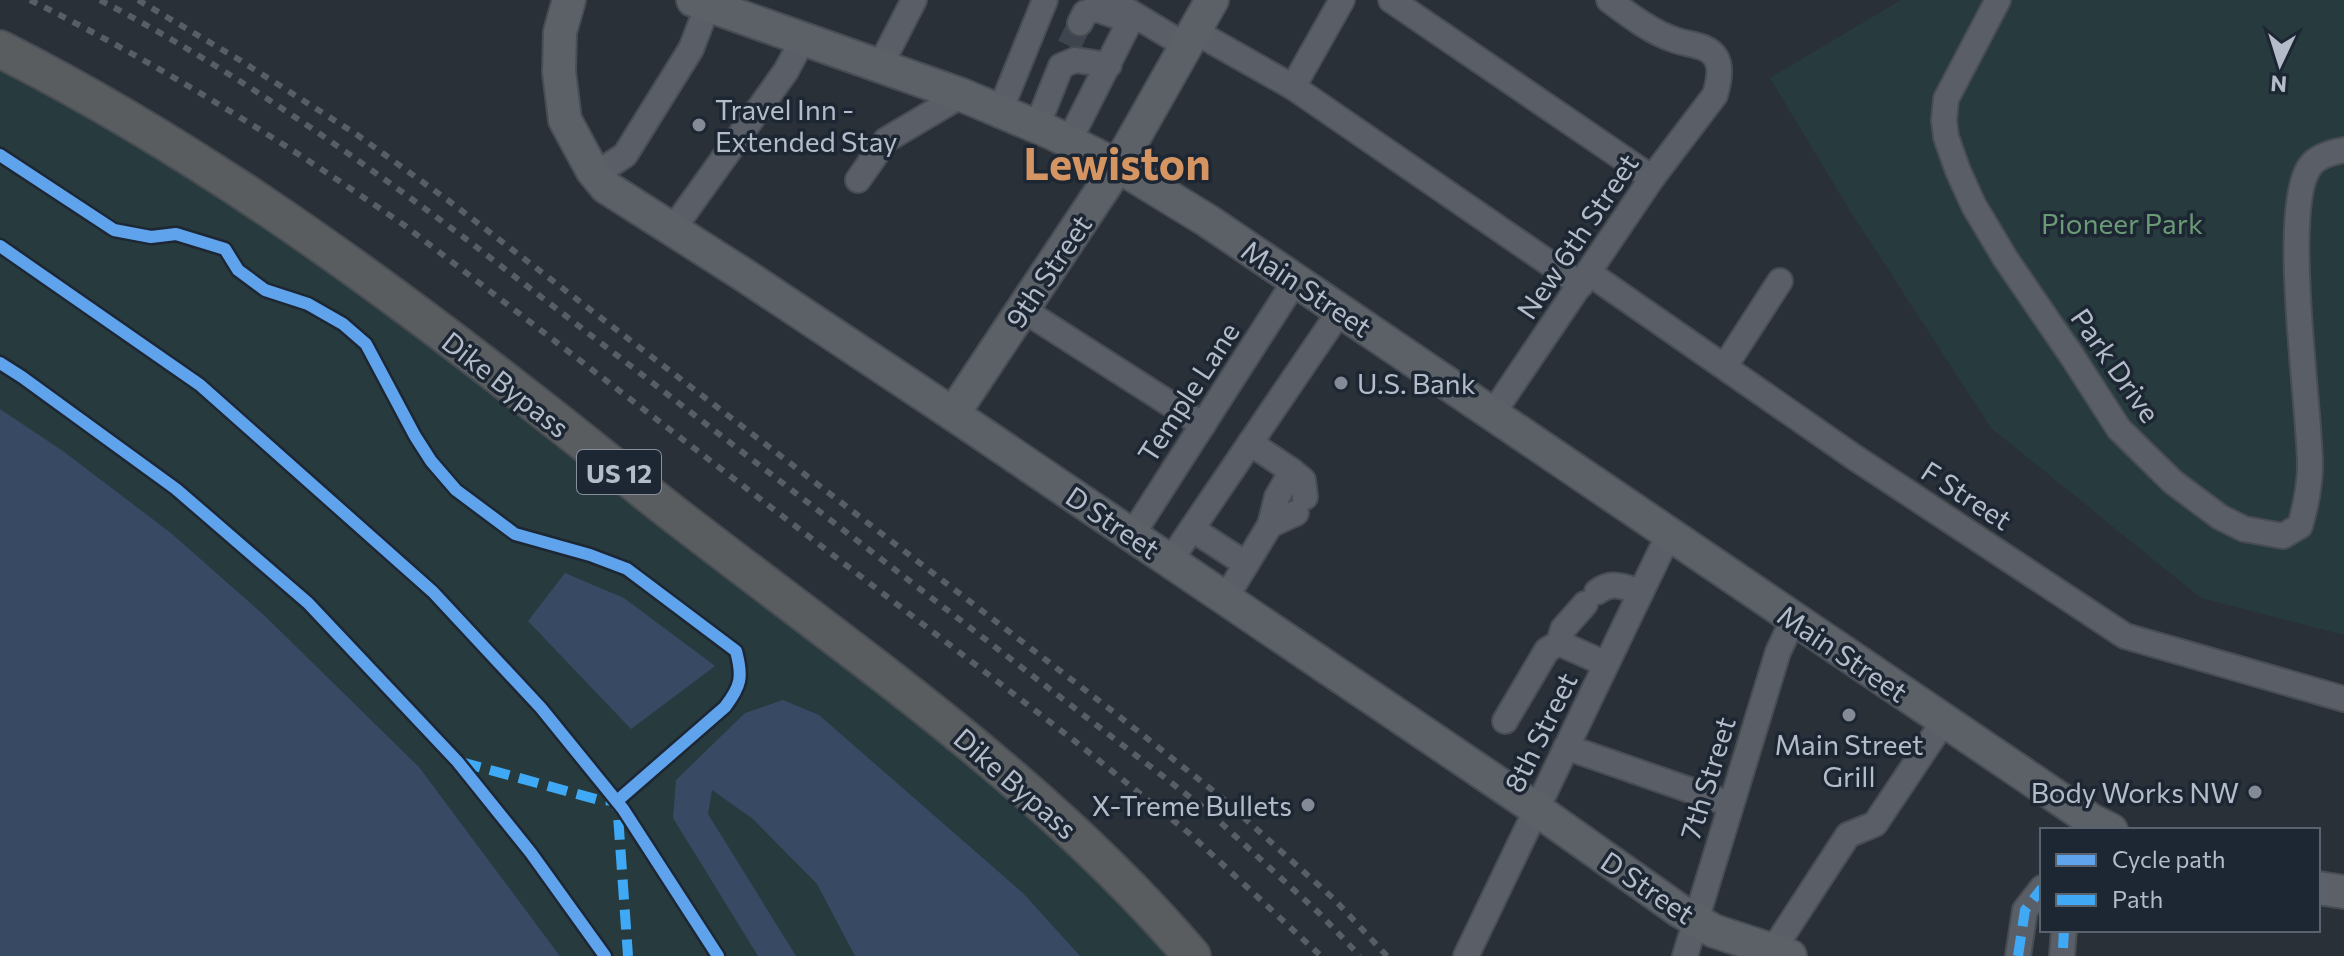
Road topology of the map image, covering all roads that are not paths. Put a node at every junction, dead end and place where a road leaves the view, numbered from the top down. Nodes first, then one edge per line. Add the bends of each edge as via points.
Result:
1 (550, 0) edge
2 (569, 0) edge
3 (914, 0) edge
4 (1045, 0) edge
5 (1110, 0) edge
6 (1212, 0) edge
7 (1342, 0) edge
8 (1391, 0) edge
9 (1609, 0) edge
10 (1998, 0) edge
11 (696, 1) edge
12 (1132, 18) junction
13 (1080, 23) dead end
14 (560, 32) junction
15 (1190, 38) junction
16 (803, 39) junction
17 (0, 49) edge
18 (1109, 65) junction
19 (880, 66) junction
20 (1293, 87) junction
21 (962, 95) junction
22 (1000, 111) junction
23 (1037, 126) junction
24 (1069, 141) junction
25 (2344, 150) edge
26 (1118, 166) junction
27 (596, 174) junction
28 (1652, 178) junction
29 (858, 180) dead end
30 (673, 229) junction
31 (1585, 279) junction
32 (1295, 281) junction
33 (1780, 281) dead end
34 (1022, 309) junction
35 (1340, 311) junction
36 (1725, 366) junction
37 (1493, 413) junction
38 (953, 414) junction
39 (1203, 425) junction
40 (1250, 443) junction
41 (1292, 471) junction
42 (1270, 525) junction
43 (1192, 529) junction
44 (1669, 534) junction
45 (1132, 535) junction
46 (1170, 561) junction
47 (1246, 564) junction
48 (1641, 592) junction
49 (1225, 599) junction
50 (1793, 620) junction
51 (1559, 643) junction
52 (1606, 664) junction
53 (2344, 699) edge
54 (1505, 721) dead end
55 (1944, 721) junction
56 (1566, 747) junction
57 (1730, 804) junction
58 (1536, 809) junction
59 (2107, 828) edge
60 (2320, 888) edge
61 (2040, 891) edge
62 (2344, 892) edge
63 (1696, 921) junction
64 (1782, 953) edge
65 (1192, 956) edge
66 (1466, 956) edge
67 (1685, 956) edge
68 (2018, 956) edge

1 - 14 main road
2 - 14 main road, D Street
3 - 19 street
4 - 22 street
5 - 12 street
6 - 15 main road, 9th Street
7 - 20 street
8 - 28 street
9 - 28 street, New 6th Street via 1673,40 1706,48 1716,58 1715,95
10 - 25 street, Park Drive via 1946,99 1946,137 1974,206 2119,429 2173,482 2244,529 2283,536 2300,526 2308,499 2297,219 2311,165
11 - 16 main road, Main Street
11 - 27 street via 691,49 625,155
12 - 13 street via 1096,9 1085,13
12 - 15 street, F Street
12 - 18 street
14 - 27 main road, D Street via 565,120
15 - 20 street, F Street
15 - 26 main road, 9th Street
16 - 19 main road, Main Street
16 - 30 street via 786,71
17 - 65 highway, Dike Bypass / US 12 via 212,171 521,393 982,753 1096,853
18 - 23 street via 1065,56
18 - 24 street
19 - 21 main road, Main Street
20 - 31 street, F Street
21 - 22 main road, Main Street
21 - 29 street via 886,140
22 - 23 main road, Main Street
23 - 24 main road, Main Street
24 - 26 main road, Main Street
26 - 32 main road, Main Street
26 - 34 main road, 9th Street
27 - 30 main road, D Street via 606,187
28 - 31 street, New 6th Street
30 - 38 main road, D Street
31 - 36 street, F Street
31 - 37 street, New 6th Street
32 - 35 main road, Main Street
32 - 39 street, Temple Lane
33 - 36 street
34 - 38 main road, 9th Street
34 - 39 street
35 - 37 main road, Main Street
35 - 40 street
36 - 53 street, F Street via 2125,636
37 - 44 main road, Main Street
38 - 45 main road, D Street
39 - 45 street, Temple Lane
40 - 41 street
40 - 43 street
41 - 42 street via 1277,497
41 - 42 street via 1303,480 1301,505
42 - 47 street
43 - 46 street
43 - 47 street
44 - 48 street, 8th Street
44 - 50 main road, Main Street
45 - 46 main road, D Street
46 - 49 main road, D Street
47 - 49 street
48 - 51 street via 1606,585 1563,629
48 - 52 street, 8th Street
49 - 58 main road, D Street
50 - 55 main road, Main Street
50 - 57 street, 7th Street
51 - 52 street
51 - 54 street via 1547,650
52 - 56 street, 8th Street
55 - 59 main road, Main Street
55 - 64 street via 1875,824 1848,835
56 - 57 street
56 - 58 street, 8th Street
57 - 63 street, 7th Street
58 - 63 main road, D Street
58 - 66 street, 8th Street
60 - 62 main road
61 - 68 street via 2025,910
63 - 64 main road, D Street
63 - 67 street, 7th Street

